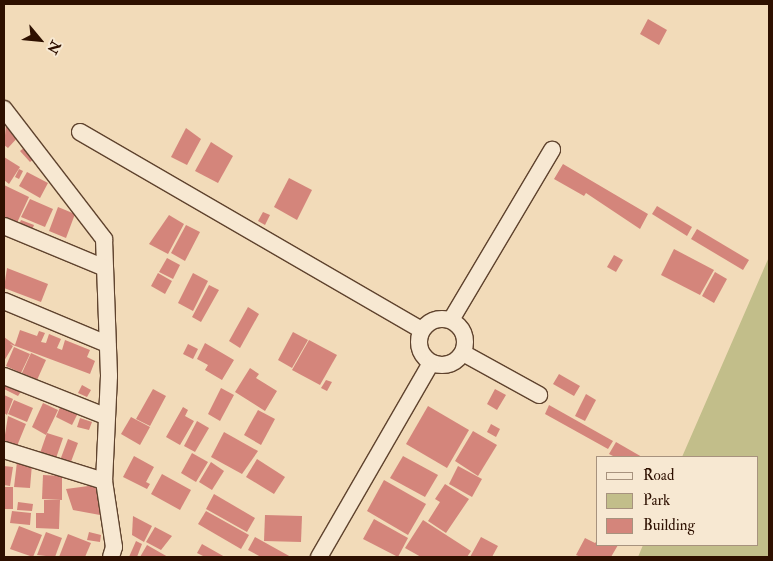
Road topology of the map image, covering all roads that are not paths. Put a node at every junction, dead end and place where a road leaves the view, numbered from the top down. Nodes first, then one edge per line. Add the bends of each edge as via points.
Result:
1 (4, 110) edge
2 (80, 132) dead end
3 (552, 150) dead end
4 (4, 226) edge
5 (105, 268) junction
6 (4, 301) edge
7 (451, 320) junction
8 (422, 330) junction
9 (107, 344) junction
10 (463, 353) junction
11 (431, 363) junction
12 (4, 376) edge
13 (538, 395) dead end
14 (105, 416) junction
15 (4, 450) edge
16 (104, 480) junction
17 (111, 557) edge
18 (319, 557) edge

1 - 5 street via 104,238
2 - 8 street
3 - 7 street
4 - 5 street
5 - 9 street
6 - 9 street
7 - 8 street via 435,320
7 - 10 street via 463,331
8 - 11 street via 419,345
9 - 14 street
10 - 11 street via 452,363
10 - 13 street
11 - 18 street
12 - 14 street
14 - 16 street
15 - 16 street
16 - 17 street via 114,547

